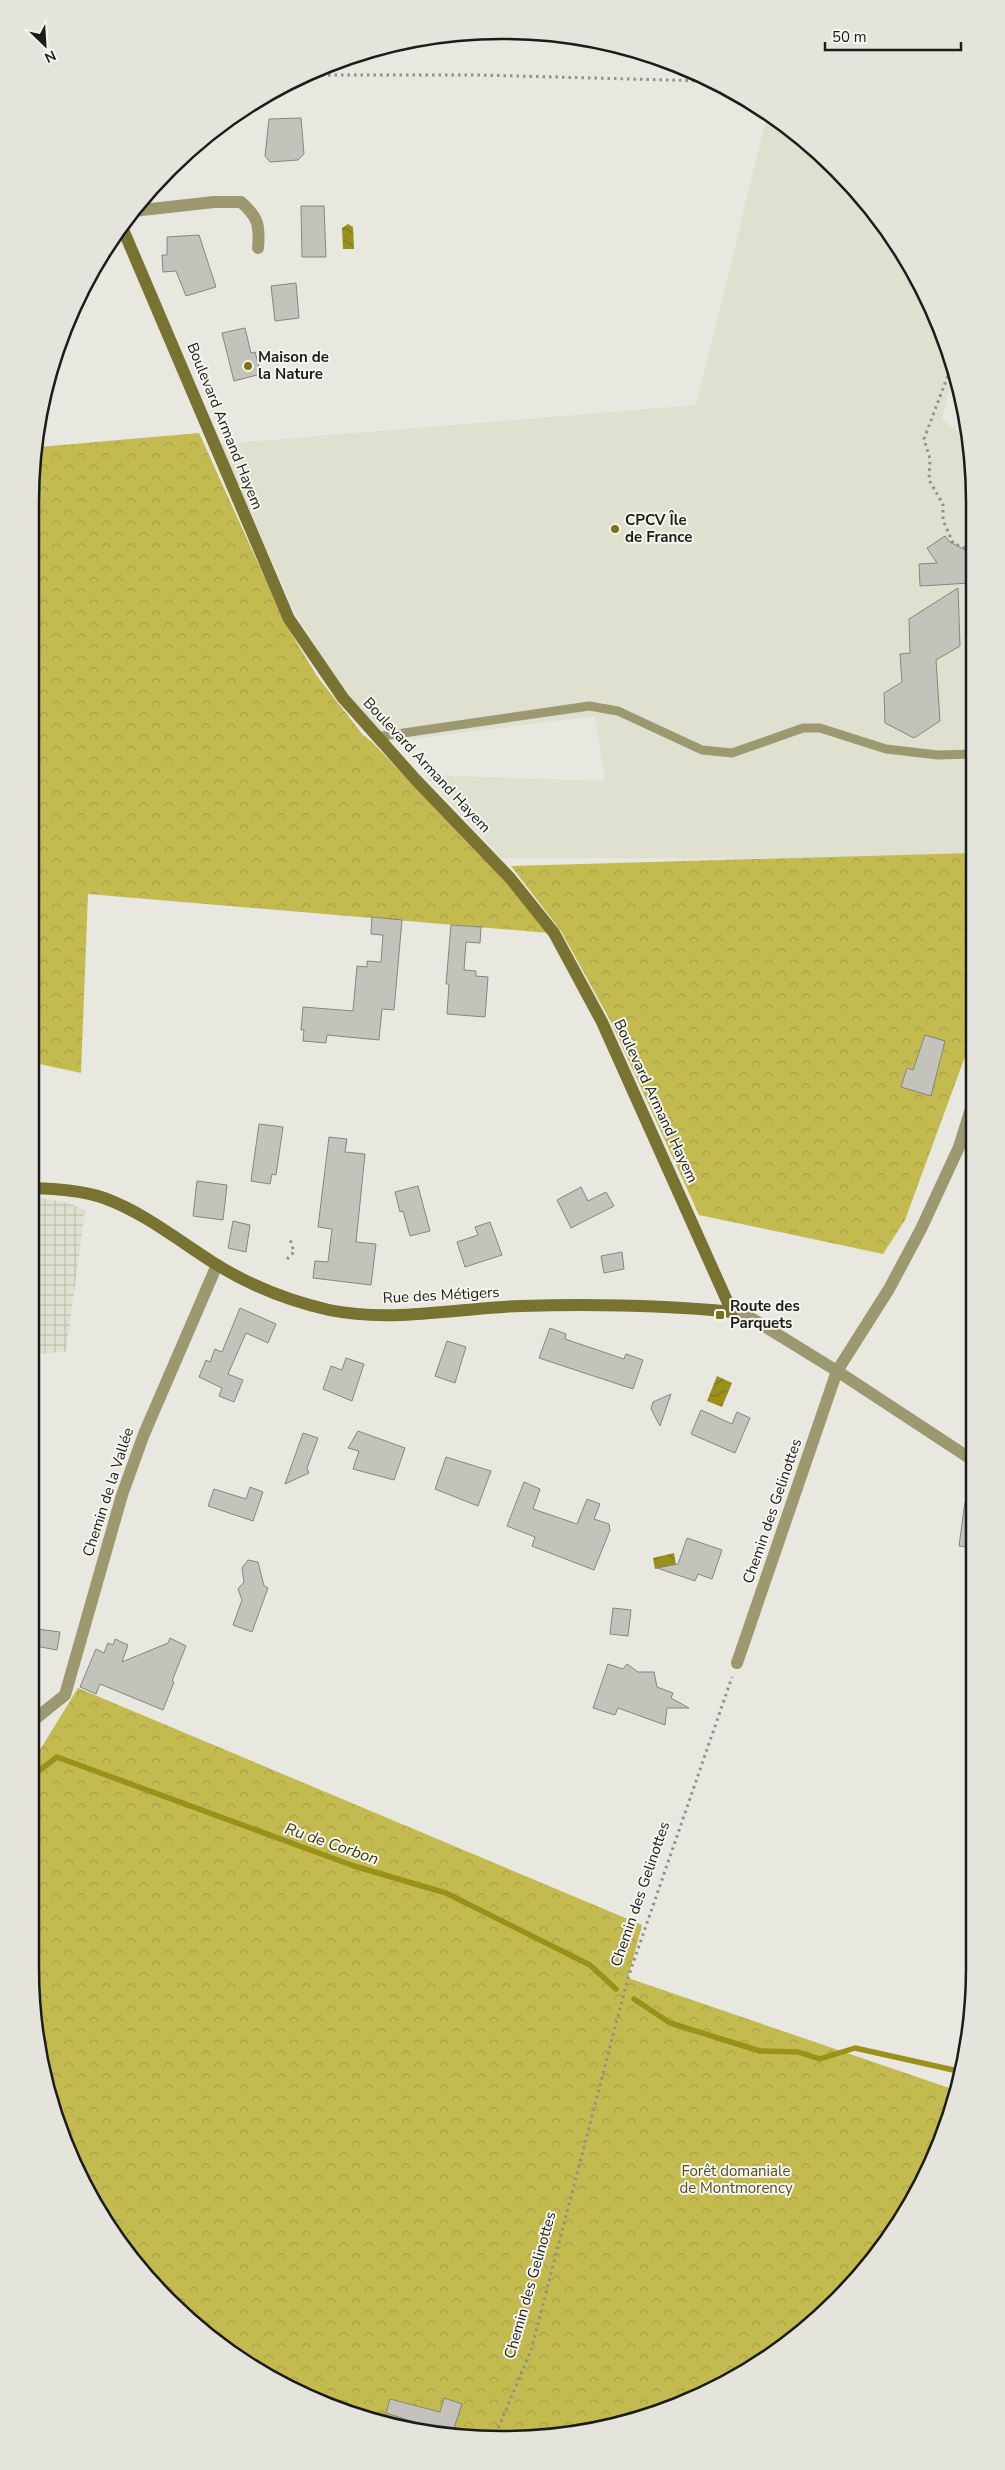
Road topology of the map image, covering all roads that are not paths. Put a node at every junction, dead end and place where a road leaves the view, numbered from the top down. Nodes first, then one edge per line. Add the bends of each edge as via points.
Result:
1 (143, 210) edge
2 (123, 237) edge
3 (258, 248) dead end
4 (376, 737) junction
5 (966, 754) edge
6 (966, 1124) edge
7 (39, 1189) edge
8 (217, 1265) junction
9 (732, 1312) junction
10 (837, 1371) junction
11 (966, 1456) edge
12 (737, 1663) road end
13 (39, 1716) edge

1 - 3 street via 241,202 254,214 259,231
2 - 4 main road, Boulevard Armand Hayem via 289,619 343,698
4 - 5 lane via 590,706 618,711 702,750 732,753 803,728 820,728 886,749 938,755
4 - 9 main road, Boulevard Armand Hayem via 510,878 554,933 602,1022
6 - 10 street, Chemin des Gelinottes via 921,1229 889,1289
7 - 8 main road, Rue des Métigers via 103,1198 137,1213
8 - 9 main road, Rue des Métigers via 294,1301 370,1315 407,1316 520,1306 693,1308
8 - 13 street, Chemin de la Vallée via 144,1434 122,1495 65,1694
9 - 10 street via 751,1318
10 - 11 street
10 - 12 street, Chemin des Gelinottes

